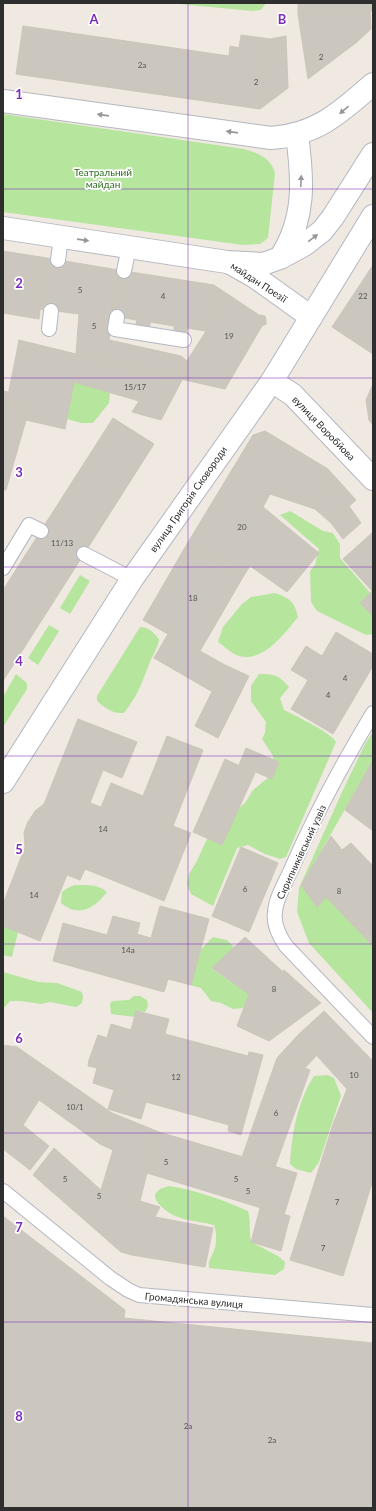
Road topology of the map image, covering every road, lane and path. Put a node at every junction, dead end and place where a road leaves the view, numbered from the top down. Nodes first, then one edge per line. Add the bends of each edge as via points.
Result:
1 (373, 84) edge
2 (3, 101) edge
3 (297, 135) junction
4 (373, 154) edge
5 (373, 216) edge
6 (3, 228) edge
7 (61, 237) junction
8 (129, 247) junction
9 (280, 258) junction
10 (58, 260) dead end
11 (227, 262) junction
12 (124, 271) dead end
13 (51, 311) dead end
14 (117, 317) dead end
15 (311, 317) junction
16 (49, 329) dead end
17 (184, 340) dead end
18 (272, 381) junction
19 (373, 479) edge
20 (41, 531) dead end
21 (84, 554) dead end
22 (3, 568) edge
23 (132, 579) junction
24 (373, 713) edge
25 (3, 782) edge
26 (373, 1037) edge
27 (3, 1191) edge
28 (373, 1315) edge

1 -> 3 street via 340,113
3 -> 2 street via 271,138
9 -> 3 street via 290,244 299,211 301,170
9 -> 4 street, майдан Поезії via 304,245 322,231
5 - 15 street, вулиця Григорія Сковороди
6 - 7 street
7 -> 8 street
7 - 10 lane
8 - 11 street
8 - 12 lane
9 - 11 street, майдан Поезії via 263,264
11 - 15 street, майдан Поезії via 255,277
13 - 16 lane
14 - 17 lane via 115,329
15 - 18 street, вулиця Григорія Сковороди
18 - 19 street, вулиця Воробйова via 293,395
18 - 23 street, вулиця Григорія Сковороди
20 - 22 lane via 28,525
21 - 23 lane
23 - 25 street, вулиця Григорія Сковороди
24 - 26 lane, Скрипниківський узвіз via 345,759 298,854 275,913 278,935 286,946
27 - 28 lane, Громадянська вулиця via 110,1278 139,1295

